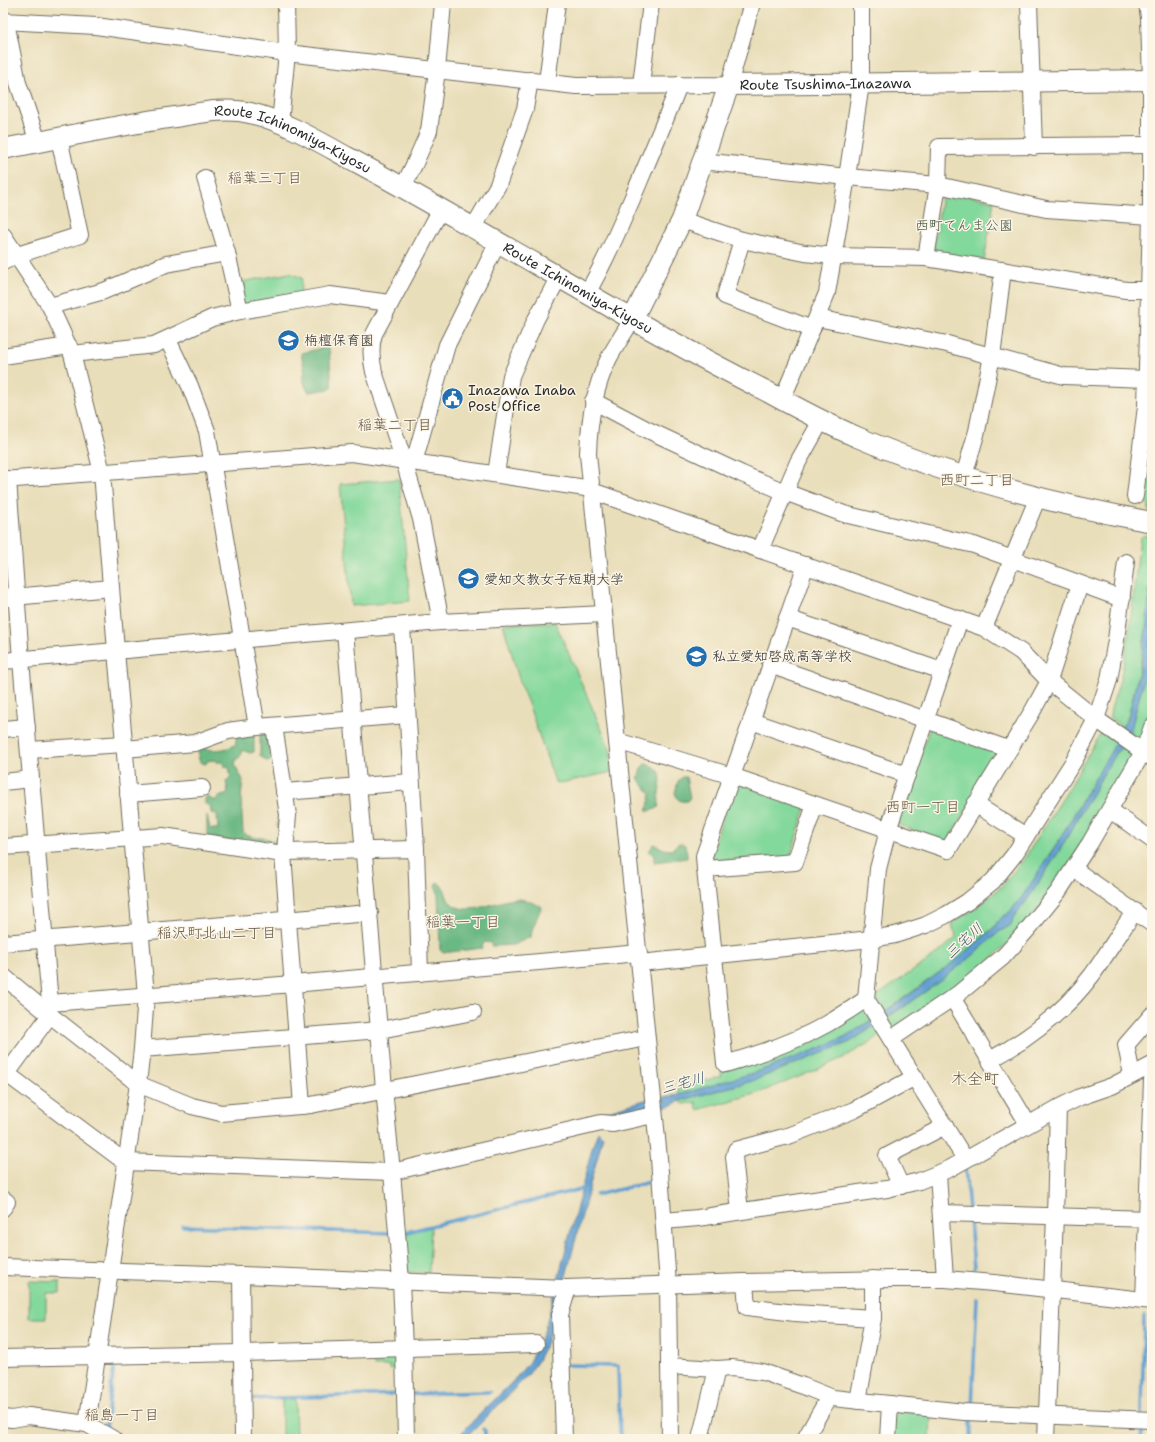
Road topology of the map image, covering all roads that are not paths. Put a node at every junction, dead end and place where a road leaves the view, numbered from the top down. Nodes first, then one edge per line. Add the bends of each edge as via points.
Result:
1 (286, 3) edge
2 (443, 3) edge
3 (557, 3) edge
4 (651, 3) edge
5 (752, 3) edge
6 (861, 3) edge
7 (1028, 3) edge
8 (1147, 3) edge
9 (5, 22) edge
10 (287, 53) junction
11 (437, 70) junction
12 (530, 80) junction
13 (1152, 80) edge
14 (547, 82) junction
15 (1032, 82) junction
16 (861, 84) junction
17 (641, 85) junction
18 (679, 85) junction
19 (729, 85) junction
20 (280, 124) junction
21 (59, 138) junction
22 (38, 142) junction
23 (1151, 145) edge
24 (1034, 147) junction
25 (3, 149) edge
26 (702, 162) junction
27 (847, 177) junction
28 (205, 178) dead end
29 (938, 185) junction
30 (403, 187) junction
31 (441, 209) junction
32 (1151, 216) edge
33 (682, 220) junction
34 (473, 228) junction
35 (3, 235) edge
36 (742, 240) junction
37 (498, 242) junction
38 (227, 253) junction
39 (834, 256) junction
40 (926, 258) junction
41 (10, 259) edge
42 (1003, 270) junction
43 (559, 278) junction
44 (1150, 290) edge
45 (587, 294) junction
46 (390, 303) junction
47 (50, 306) junction
48 (240, 310) junction
49 (633, 318) junction
50 (815, 324) junction
51 (168, 340) junction
52 (70, 350) junction
53 (3, 356) edge
54 (992, 356) junction
55 (1147, 379) junction
56 (782, 400) junction
57 (593, 401) junction
58 (822, 421) junction
59 (409, 461) junction
60 (212, 463) junction
61 (102, 472) junction
62 (496, 474) junction
63 (964, 476) junction
64 (6, 479) edge
65 (592, 490) junction
66 (785, 492) junction
67 (1135, 496) dead end
68 (1038, 497) junction
69 (1149, 521) edge
70 (8, 543) edge
71 (760, 550) junction
72 (1013, 559) junction
73 (1126, 562) dead end
74 (806, 565) junction
75 (1080, 584) junction
76 (111, 588) junction
77 (10, 597) edge
78 (1122, 599) junction
79 (604, 614) junction
80 (787, 618) junction
81 (960, 619) junction
82 (441, 622) junction
83 (402, 626) junction
84 (984, 628) junction
85 (345, 631) junction
86 (242, 640) junction
87 (116, 651) junction
88 (21, 660) junction
89 (3, 661) edge
90 (770, 665) junction
91 (942, 671) junction
92 (1049, 681) junction
93 (407, 714) junction
94 (353, 719) junction
95 (926, 720) junction
96 (751, 721) junction
97 (1102, 723) junction
98 (274, 726) junction
99 (27, 727) junction
100 (257, 727) junction
101 (1152, 727) edge
102 (3, 729) edge
103 (617, 741) junction
104 (124, 746) junction
105 (1008, 749) junction
106 (29, 750) junction
107 (1144, 753) edge
108 (906, 775) junction
109 (732, 776) junction
110 (31, 779) junction
111 (3, 782) edge
112 (412, 782) junction
113 (359, 786) junction
114 (202, 788) dead end
115 (284, 792) junction
116 (128, 794) junction
117 (975, 804) junction
118 (815, 805) junction
119 (1110, 810) junction
120 (888, 830) junction
121 (1026, 836) junction
122 (132, 838) junction
123 (1152, 840) edge
124 (37, 845) junction
125 (3, 847) edge
126 (416, 848) junction
127 (364, 850) junction
128 (284, 853) junction
129 (1074, 868) junction
130 (705, 869) junction
131 (1135, 911) junction
132 (370, 913) junction
133 (288, 920) junction
134 (1152, 924) edge
135 (140, 932) junction
136 (871, 939) junction
137 (45, 940) junction
138 (3, 943) edge
139 (714, 956) junction
140 (639, 958) junction
141 (420, 973) junction
142 (3, 976) edge
143 (375, 977) junction
144 (293, 984) junction
145 (146, 995) junction
146 (953, 998) junction
147 (868, 1001) junction
148 (49, 1010) junction
149 (473, 1012) dead end
150 (1152, 1015) edge
151 (380, 1030) junction
152 (889, 1035) junction
153 (297, 1037) junction
154 (646, 1038) junction
155 (142, 1049) junction
156 (990, 1060) junction
157 (1152, 1065) edge
158 (4, 1075) edge
159 (1132, 1075) junction
160 (915, 1077) junction
161 (1152, 1080) edge
162 (138, 1084) junction
163 (384, 1089) junction
164 (302, 1106) junction
165 (1058, 1108) junction
166 (653, 1115) junction
167 (1151, 1123) edge
168 (1028, 1124) junction
169 (945, 1126) junction
170 (965, 1159) junction
171 (125, 1162) junction
172 (392, 1172) junction
173 (938, 1174) junction
174 (901, 1186) junction
175 (3, 1199) edge
176 (3, 1208) edge
177 (740, 1211) junction
178 (941, 1213) junction
179 (1055, 1216) junction
180 (1149, 1219) edge
181 (664, 1221) junction
182 (3, 1267) edge
183 (110, 1270) junction
184 (241, 1275) junction
185 (873, 1279) junction
186 (945, 1279) junction
187 (401, 1281) junction
188 (745, 1282) junction
189 (668, 1285) junction
190 (563, 1288) junction
191 (1052, 1290) junction
192 (1148, 1301) edge
193 (873, 1318) junction
194 (536, 1344) dead end
195 (404, 1348) junction
196 (241, 1353) junction
197 (96, 1356) junction
198 (3, 1358) edge
199 (669, 1366) junction
200 (717, 1369) junction
201 (830, 1397) junction
202 (858, 1401) junction
203 (890, 1404) junction
204 (1047, 1415) junction
205 (3, 1418) edge
206 (1152, 1420) edge
207 (87, 1424) junction
208 (113, 1439) edge
209 (242, 1439) edge
210 (406, 1439) edge
211 (564, 1439) edge
212 (670, 1439) edge
213 (700, 1439) edge
214 (805, 1439) edge
215 (888, 1439) edge
216 (1046, 1439) edge

1 - 10 street
2 - 11 street
3 - 14 street
4 - 17 street
5 - 19 street
6 - 16 street
7 - 15 street
8 - 13 street
9 - 10 street via 96,26
9 - 22 street via 18,84
10 - 11 street
10 - 20 street
11 - 12 street
11 - 30 street via 429,131
12 - 14 street
12 - 34 street via 525,109 498,185
13 - 15 main road, Route Tsushima-Inazawa
13 - 23 street
14 - 17 street via 576,86
15 - 16 main road, Route Tsushima-Inazawa
15 - 24 street
16 - 19 main road, Route Tsushima-Inazawa
16 - 27 street
17 - 18 street
18 - 19 street
18 - 45 street via 617,234
19 - 26 main road, Route Tsushima-Inazawa
20 - 21 main road, Route Ichinomiya-Kiyosu via 249,112 228,110 148,121
20 - 30 main road, Route Ichinomiya-Kiyosu
21 - 22 main road, Route Ichinomiya-Kiyosu
21 - 41 street via 80,235
22 - 25 main road, Route Ichinomiya-Kiyosu
23 - 24 street
23 - 32 street
24 - 29 street via 939,147
26 - 27 street
26 - 33 main road, Route Tsushima-Inazawa
27 - 29 street
27 - 39 street
28 - 38 street
29 - 32 street via 1046,209
29 - 40 street
30 - 31 main road, Route Ichinomiya-Kiyosu
31 - 34 main road, Route Ichinomiya-Kiyosu
31 - 46 street
32 - 44 street
33 - 36 street
33 - 49 main road, Route Tsushima-Inazawa
34 - 37 main road, Route Ichinomiya-Kiyosu
35 - 41 street
36 - 39 street via 805,253
36 - 50 street via 725,296
37 - 43 main road, Route Ichinomiya-Kiyosu
37 - 59 street via 447,345
38 - 47 street via 166,264 104,291
38 - 48 street
39 - 40 street
39 - 50 street via 827,293
40 - 42 street
41 - 47 street
42 - 44 street via 1126,290
42 - 54 street
43 - 45 main road, Route Ichinomiya-Kiyosu
43 - 62 street via 536,319 511,376
44 - 55 street
45 - 49 main road, Route Ichinomiya-Kiyosu
46 - 48 street via 330,295
46 - 59 street via 374,334 371,359
47 - 52 street
48 - 51 street via 212,318
49 - 56 main road, Route Ichinomiya-Kiyosu via 706,361
49 - 57 street via 609,359
50 - 54 street via 947,344
50 - 56 street
51 - 52 street via 154,345
51 - 60 street via 190,386 207,431
52 - 53 street
52 - 61 street
54 - 55 street via 1064,376
54 - 63 street via 977,431
55 - 67 street
56 - 58 main road, Route Ichinomiya-Kiyosu
57 - 65 street via 588,454
57 - 66 street via 654,433
58 - 63 main road, Route Ichinomiya-Kiyosu via 886,448
58 - 66 street via 798,462
59 - 60 street via 352,453
59 - 62 street
59 - 82 street
60 - 61 street
60 - 86 street
61 - 64 street
61 - 76 street
62 - 65 street
63 - 68 main road, Route Ichinomiya-Kiyosu
64 - 70 street
65 - 71 street
65 - 79 street
66 - 71 street
66 - 72 street via 844,514 974,545
68 - 69 main road, Route Ichinomiya-Kiyosu
68 - 72 street
70 - 77 street
71 - 74 street
72 - 75 street
72 - 84 street
73 - 78 street
74 - 80 street
74 - 81 street
75 - 78 street
75 - 92 street
76 - 77 street
76 - 87 street
77 - 88 street
78 - 97 street
79 - 82 street
79 - 103 street
80 - 90 street
80 - 91 street
81 - 84 street
81 - 91 street
82 - 83 street
83 - 85 street
83 - 93 street
84 - 92 street via 1021,652
85 - 86 street
85 - 94 street
86 - 87 street
86 - 100 street
87 - 88 street
87 - 104 street
88 - 89 street
88 - 99 street
90 - 95 street
90 - 96 street
91 - 95 street
92 - 97 street
92 - 105 street
93 - 94 street
93 - 112 street
94 - 98 street
94 - 113 street
95 - 105 street
95 - 108 street
96 - 108 street
96 - 109 street
97 - 107 street
97 - 121 street via 1075,759
98 - 100 street
98 - 115 street
99 - 102 street
99 - 106 street
100 - 104 street via 228,731 195,743
101 - 107 street
103 - 109 street
103 - 140 street
104 - 106 street
104 - 116 street
105 - 117 street
106 - 110 street
107 - 119 street
108 - 120 street
109 - 118 street
109 - 130 street via 704,856
110 - 111 street
110 - 124 street
112 - 113 street
112 - 126 street
113 - 115 street
113 - 127 street
114 - 116 street
115 - 128 street via 288,815
116 - 122 street
117 - 120 street via 948,850
117 - 121 street
118 - 120 street
118 - 130 street via 795,862
119 - 123 street
119 - 129 street
120 - 136 street via 878,868
121 - 136 street via 993,881 967,902 926,926
122 - 124 street
122 - 128 street via 163,836
122 - 135 street
124 - 125 street
124 - 137 street
126 - 127 street
126 - 141 street
127 - 128 street
127 - 132 street
128 - 133 street
129 - 131 street
129 - 146 street via 1058,892 1003,957
130 - 139 street
131 - 134 street
131 - 156 street via 1092,975 1065,1006 1033,1034
132 - 133 street
132 - 143 street
133 - 135 street
133 - 144 street
135 - 137 street
135 - 145 street
136 - 139 street
136 - 147 street
137 - 138 street
137 - 148 street
139 - 140 street
139 - 147 street via 725,1064 787,1044
140 - 141 street
140 - 154 street
141 - 143 street
142 - 148 street
143 - 144 street
143 - 151 street
144 - 145 street
144 - 153 street
145 - 148 street
145 - 155 street
146 - 152 street
146 - 156 street
147 - 152 street
148 - 158 street
148 - 162 street
149 - 151 street
150 - 159 street via 1126,1046
151 - 153 street
151 - 163 street
152 - 160 street
153 - 155 street
153 - 164 street
154 - 163 street
154 - 166 street
155 - 162 street
156 - 168 street
157 - 159 street
158 - 171 street
159 - 165 street
160 - 169 street
160 - 177 street via 854,1110 791,1135 736,1150 734,1157
161 - 167 street
162 - 164 street via 192,1106 221,1113
162 - 171 street
163 - 164 street
163 - 172 street
165 - 168 street
165 - 179 street
166 - 172 street via 613,1124 601,1123
166 - 181 street
167 - 180 street
168 - 170 street
169 - 170 street
169 - 174 street via 887,1156
170 - 173 street
171 - 172 street
171 - 183 street
172 - 187 street
173 - 174 street
173 - 178 street
174 - 177 street
175 - 176 street via 7,1202
177 - 181 street
178 - 179 street
178 - 186 street
179 - 180 street
179 - 191 street
180 - 192 street
181 - 189 street
182 - 183 street
183 - 184 street
183 - 197 street
184 - 187 street
184 - 196 street
185 - 186 street
185 - 188 street
185 - 193 street
186 - 191 street
187 - 190 street
187 - 195 street
188 - 189 street
188 - 193 street via 747,1307
189 - 190 street
189 - 199 street
190 - 211 street via 560,1315
191 - 192 street
191 - 204 street
193 - 202 street
194 - 195 street
195 - 196 street
195 - 210 street
196 - 197 street
196 - 209 street
197 - 198 street
197 - 207 street
199 - 200 street
199 - 212 street
200 - 201 street via 763,1372
200 - 213 street
201 - 202 street
201 - 214 street
202 - 203 street
203 - 204 street via 964,1412
203 - 215 street
204 - 206 street
204 - 216 street
205 - 207 street via 29,1416
207 - 208 street

